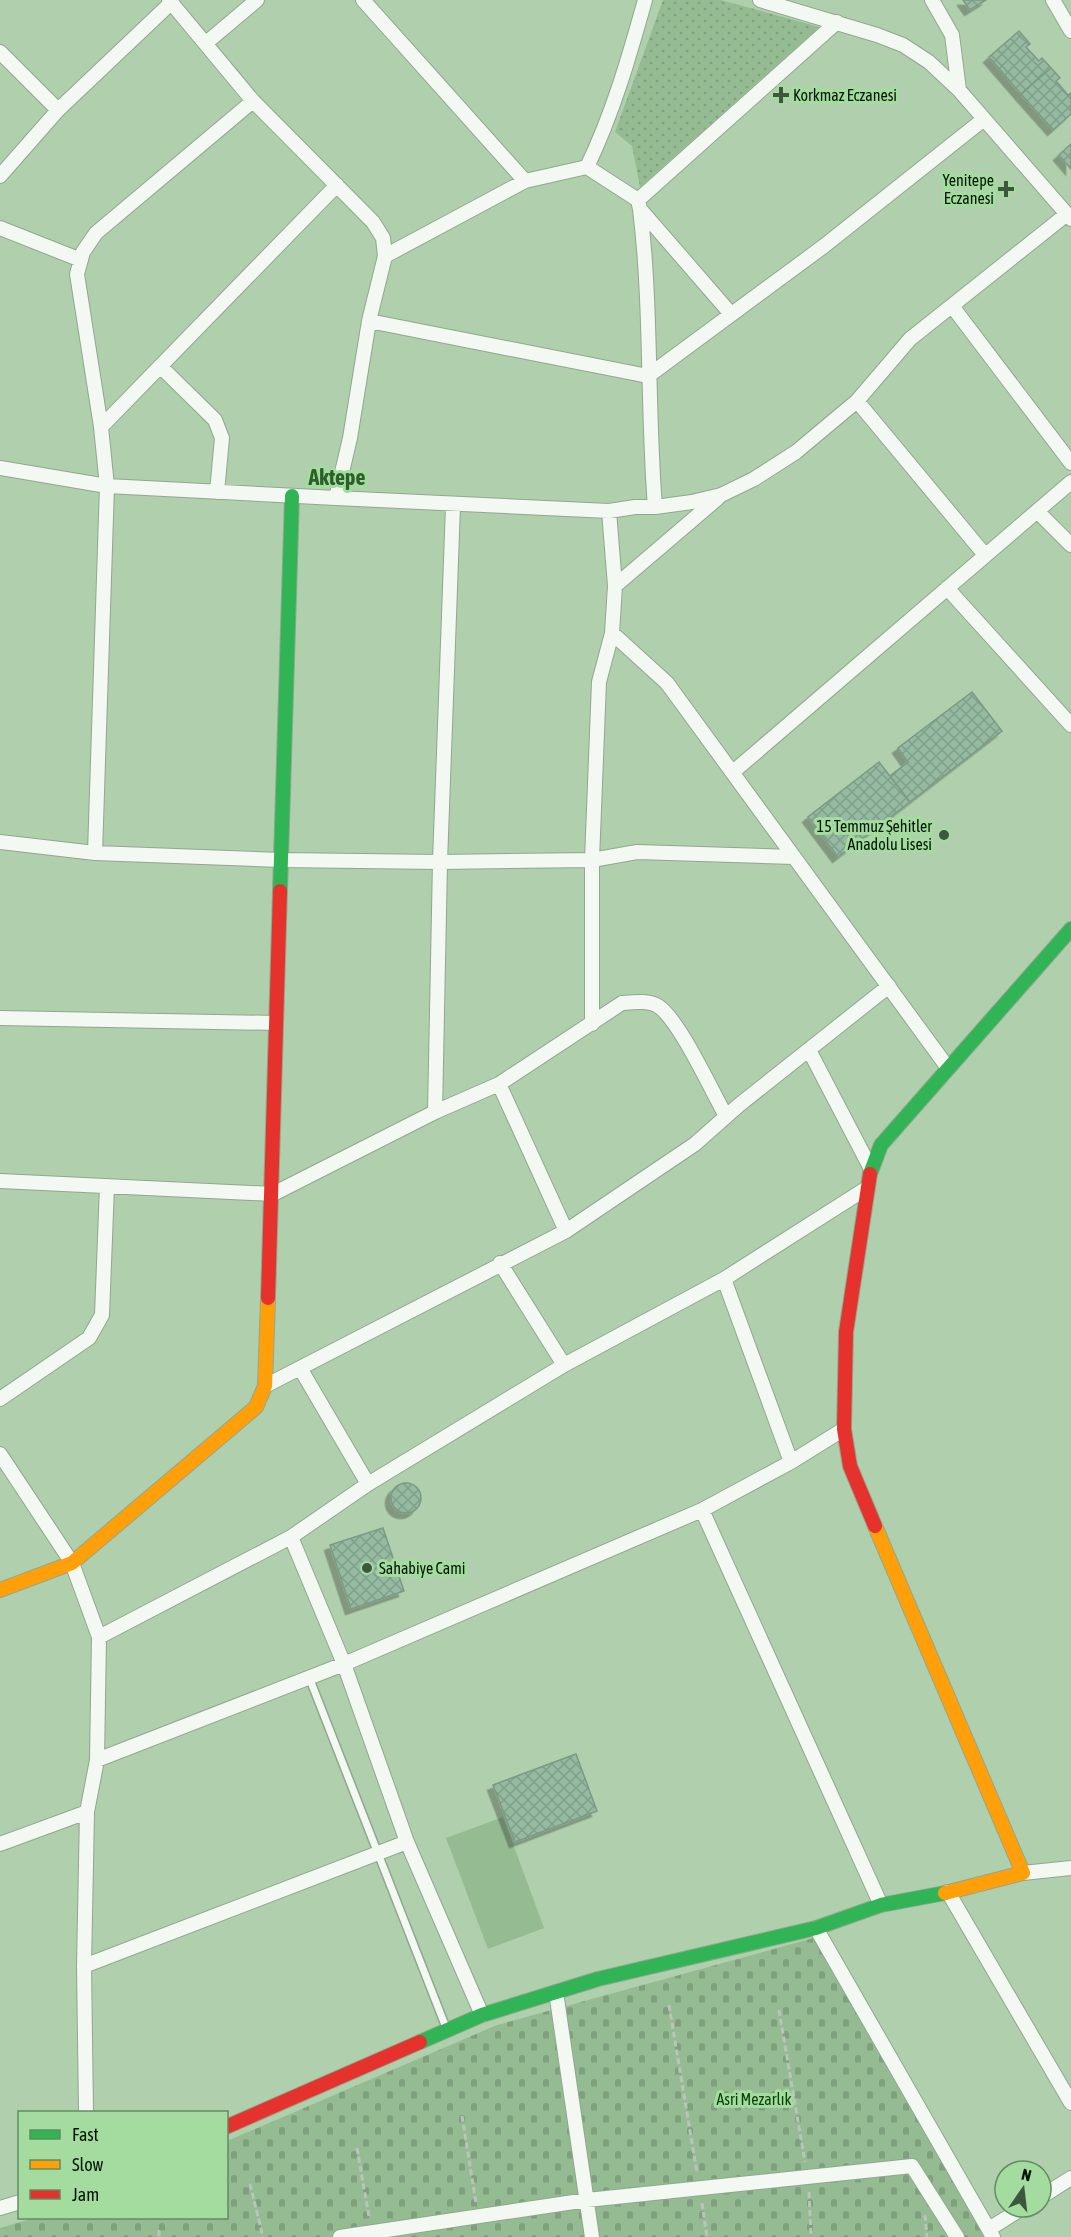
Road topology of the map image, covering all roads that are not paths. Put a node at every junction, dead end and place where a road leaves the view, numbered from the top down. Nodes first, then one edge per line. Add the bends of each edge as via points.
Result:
1 (257, 0) edge
2 (645, 0) edge
3 (760, 0) edge
4 (932, 0) edge
5 (1053, 0) edge
6 (170, 1) edge
7 (372, 3) edge
8 (837, 22) junction
9 (1071, 31) edge
10 (206, 44) junction
11 (0, 52) edge
12 (959, 90) junction
13 (253, 101) junction
14 (58, 110) junction
15 (984, 119) junction
16 (587, 167) junction
17 (0, 176) edge
18 (525, 181) junction
19 (337, 185) junction
20 (639, 204) junction
21 (1069, 217) edge
22 (0, 228) edge
23 (385, 256) junction
24 (81, 260) junction
25 (952, 306) junction
26 (732, 314) junction
27 (369, 321) junction
28 (160, 366) junction
29 (648, 376) junction
30 (857, 401) junction
31 (101, 427) junction
32 (1071, 463) edge
33 (0, 468) edge
34 (1071, 482) edge
35 (108, 486) junction
36 (217, 492) junction
37 (721, 495) junction
38 (292, 496) junction
39 (336, 498) junction
40 (453, 506) junction
41 (655, 507) junction
42 (609, 511) junction
43 (1037, 511) junction
44 (1071, 545) edge
45 (985, 555) junction
46 (615, 586) junction
47 (947, 588) junction
48 (612, 633) junction
49 (1071, 725) edge
50 (733, 772) junction
51 (0, 842) edge
52 (95, 853) junction
53 (795, 857) junction
54 (280, 860) junction
55 (592, 860) junction
56 (440, 862) junction
57 (1071, 930) edge
58 (889, 986) junction
59 (0, 1018) edge
60 (276, 1023) junction
61 (592, 1024) junction
62 (809, 1050) junction
63 (948, 1068) junction
64 (499, 1084) junction
65 (435, 1112) junction
66 (726, 1116) junction
67 (871, 1169) junction
68 (0, 1181) edge
69 (107, 1186) junction
70 (867, 1188) junction
71 (273, 1194) junction
72 (567, 1231) junction
73 (500, 1263) junction
74 (724, 1279) junction
75 (564, 1365) junction
76 (300, 1368) junction
77 (265, 1386) junction
78 (0, 1399) edge
79 (844, 1429) junction
80 (0, 1454) edge
81 (791, 1462) junction
82 (368, 1484) junction
83 (702, 1510) junction
84 (291, 1537) junction
85 (72, 1563) junction
86 (0, 1590) edge
87 (99, 1637) junction
88 (344, 1664) junction
89 (309, 1677) junction
90 (97, 1760) junction
91 (87, 1812) junction
92 (407, 1842) junction
93 (0, 1844) edge
94 (378, 1854) junction
95 (1071, 1868) edge
96 (1023, 1873) junction
97 (948, 1892) junction
98 (881, 1905) junction
99 (816, 1928) junction
100 (84, 1966) junction
101 (556, 1992) junction
102 (482, 2015) junction
103 (448, 2031) junction
104 (1071, 2103) edge
105 (86, 2111) edge
106 (228, 2126) edge
107 (1071, 2178) edge
108 (1053, 2189) edge
109 (587, 2200) junction
110 (18, 2203) edge
111 (0, 2208) edge
112 (1009, 2219) edge
113 (991, 2233) edge
114 (340, 2237) edge
115 (592, 2237) edge
116 (957, 2237) edge

1 - 10 street
2 - 16 street via 604,132
3 - 8 street
4 - 12 street via 952,35
5 - 9 street
6 - 10 street
6 - 14 street
7 - 18 street
8 - 12 street via 903,45 929,62
8 - 20 street
10 - 13 street
11 - 14 street
12 - 15 street
13 - 19 street
13 - 24 street via 96,233
14 - 17 street
15 - 21 street
15 - 26 street
16 - 18 street
16 - 20 street
18 - 23 street
19 - 23 street via 373,222 383,238
19 - 28 street
20 - 26 street
20 - 29 street via 648,267
21 - 25 street
22 - 24 street
23 - 27 street
24 - 31 street via 77,274
25 - 30 street via 910,339
25 - 32 street
26 - 29 street
27 - 29 street
27 - 39 street
28 - 31 street
28 - 36 street via 215,420 222,438
29 - 41 street
30 - 37 street via 796,452
30 - 45 street
31 - 35 street
33 - 35 street
34 - 43 street
35 - 36 street
35 - 52 street
36 - 38 street
37 - 41 street
37 - 46 street
38 - 39 street
38 - 54 street
39 - 40 street
40 - 42 street
40 - 56 street
41 - 42 street
42 - 46 street
43 - 44 street
43 - 45 street
45 - 47 street
46 - 48 street
47 - 49 street
47 - 50 street
48 - 50 street via 667,683
48 - 55 street via 599,682
50 - 53 street
51 - 52 street
52 - 54 street
53 - 55 street via 637,852
53 - 58 street
54 - 56 street
54 - 60 street
55 - 56 street
55 - 61 street
56 - 65 street
57 - 63 street
58 - 62 street
58 - 63 street
59 - 60 street
60 - 71 street
61 - 64 street
61 - 66 street via 622,1003 640,1001 658,1006 672,1019
62 - 66 street
62 - 67 street
63 - 67 street via 881,1145
64 - 65 street
64 - 72 street
65 - 71 street
66 - 72 street via 695,1144
67 - 70 street
68 - 69 street
69 - 71 street
69 - 78 street via 102,1315 89,1338
70 - 74 street
70 - 79 street via 846,1332
71 - 77 street
72 - 73 street
73 - 75 street
73 - 76 street
74 - 75 street
74 - 81 street
75 - 82 street
76 - 77 street
76 - 82 street
77 - 85 street via 256,1407
79 - 81 street
79 - 96 street via 850,1466 903,1599
80 - 85 street
81 - 83 street
82 - 84 street
83 - 88 street
83 - 98 street
84 - 87 street
84 - 88 street
85 - 86 street
85 - 87 street
87 - 90 street
88 - 89 street
88 - 92 street
89 - 90 street
89 - 94 lane
90 - 91 street
91 - 93 street
91 - 100 street
92 - 94 street
92 - 102 street
94 - 100 street
94 - 103 lane
95 - 96 street
96 - 97 street
97 - 98 street
97 - 104 street
98 - 99 street
99 - 101 street
99 - 113 street
100 - 105 street
101 - 102 street
101 - 109 street
102 - 103 street
103 - 106 street
107 - 108 street
109 - 114 street
109 - 115 street
109 - 116 street via 912,2166
110 - 111 street
112 - 113 street

